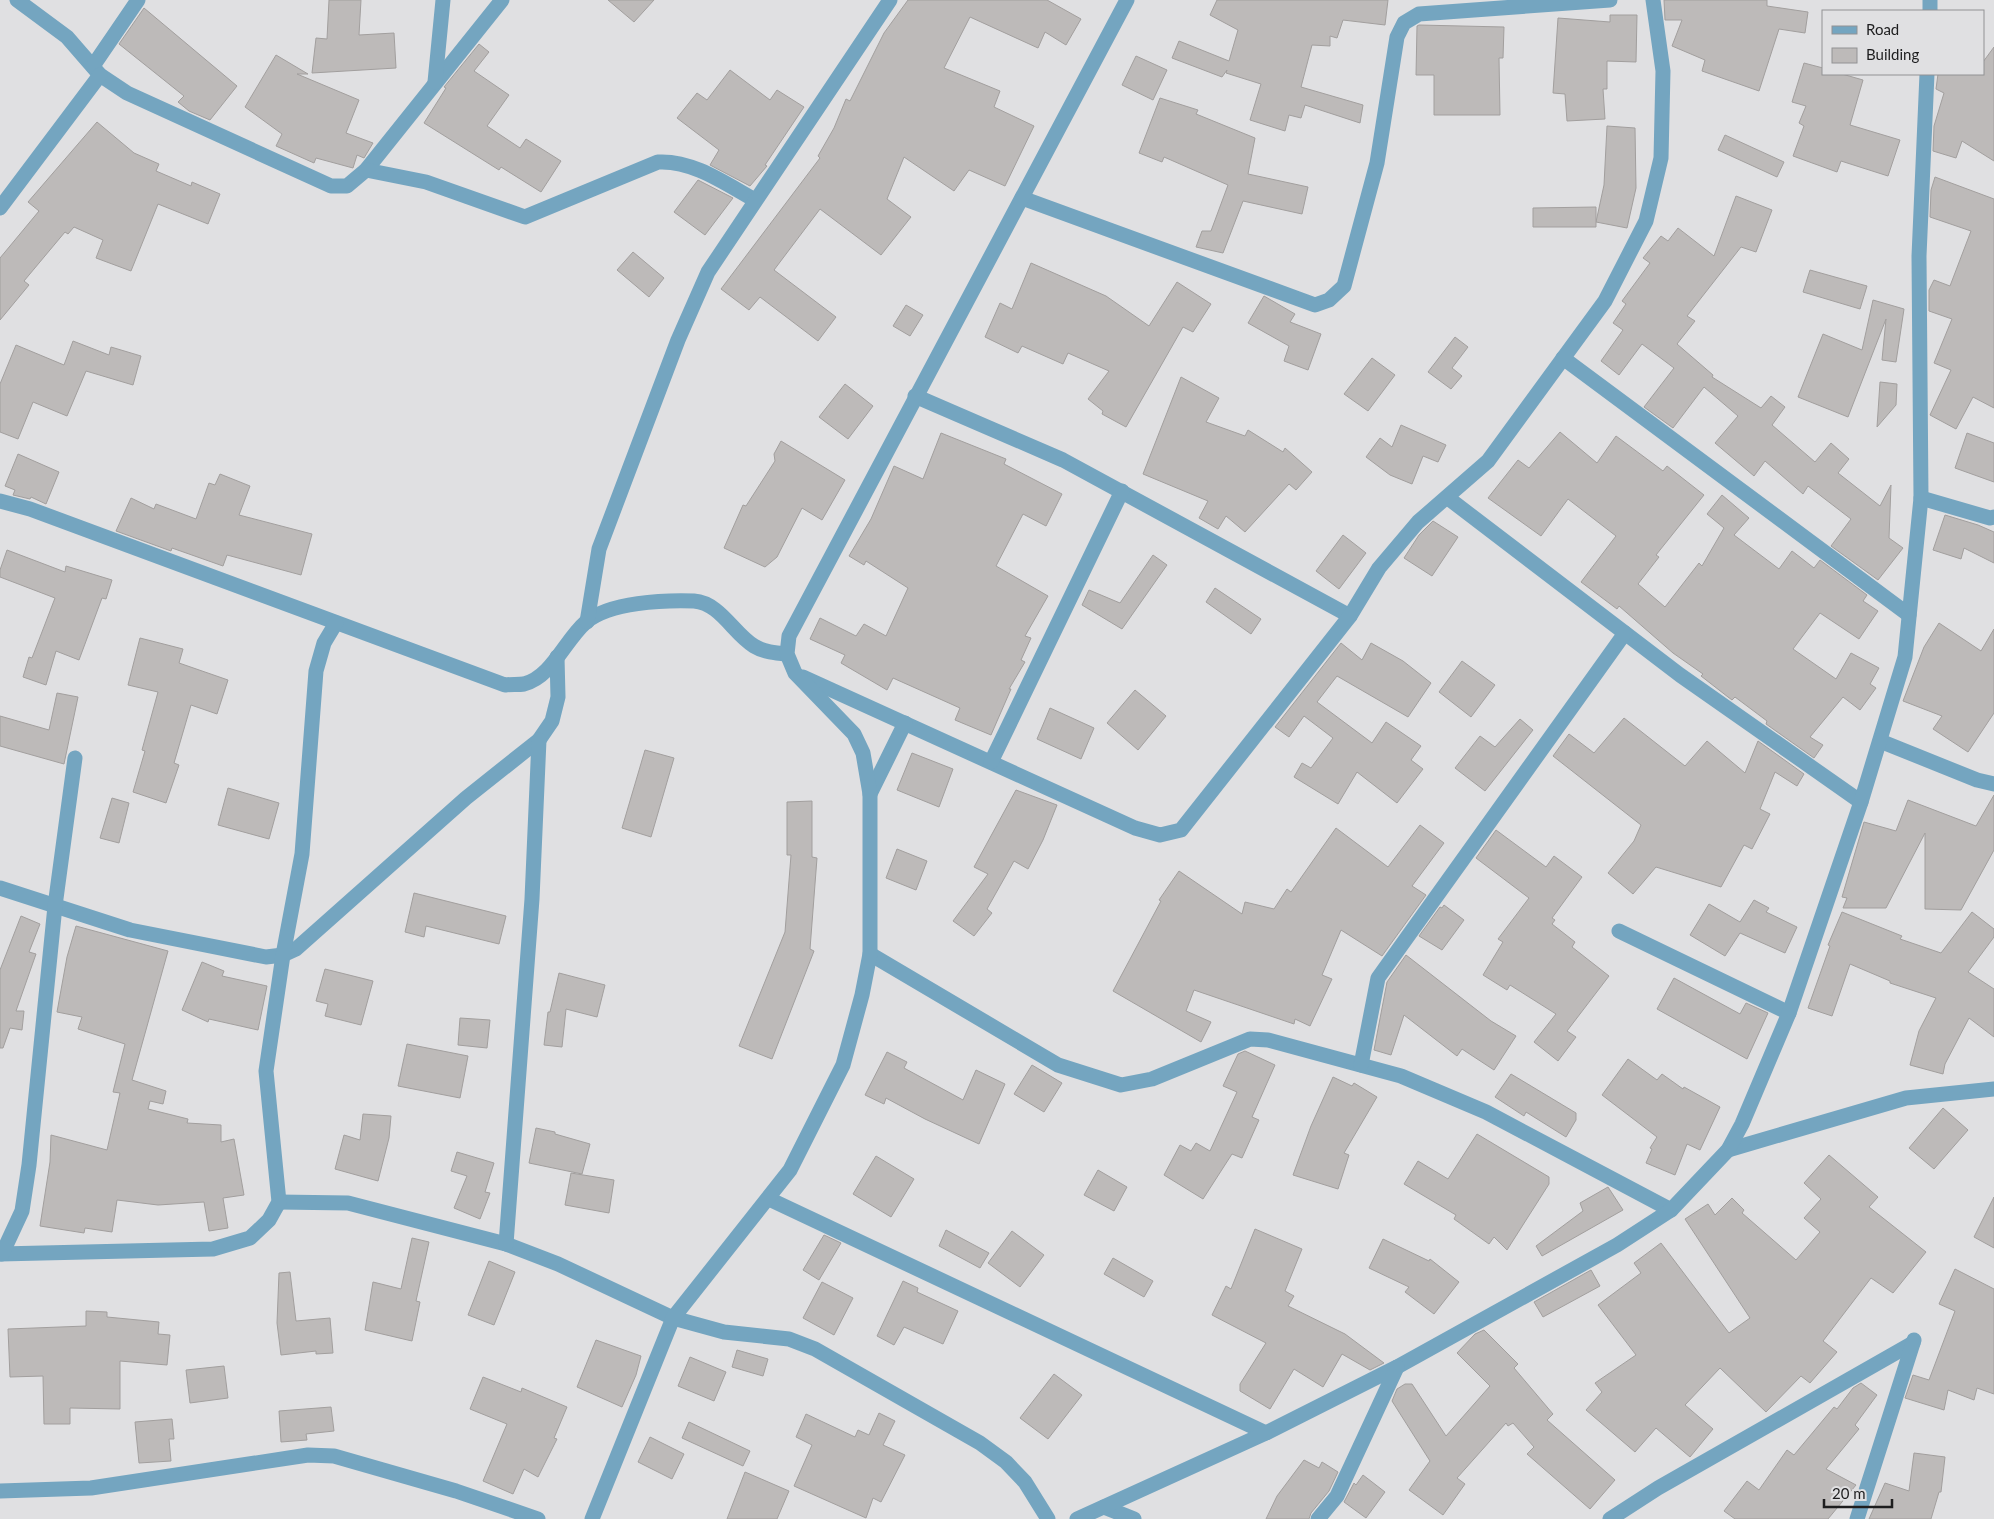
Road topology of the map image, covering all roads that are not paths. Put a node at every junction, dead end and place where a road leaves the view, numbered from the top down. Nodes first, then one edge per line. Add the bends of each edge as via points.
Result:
1 (17, 0) edge
2 (138, 0) edge
3 (443, 0) edge
4 (502, 0) edge
5 (890, 0) edge
6 (1610, 0) edge
7 (1653, 0) edge
8 (1121, 2) edge
9 (96, 70) junction
10 (1927, 75) edge
11 (436, 82) junction
12 (366, 170) junction
13 (1022, 198) junction
14 (755, 200) junction
15 (0, 208) edge
16 (1563, 358) junction
17 (915, 396) junction
18 (1122, 492) junction
19 (1448, 498) junction
20 (1922, 498) junction
21 (0, 501) edge
22 (1994, 517) edge
23 (1909, 615) junction
24 (1350, 616) junction
25 (587, 622) junction
26 (336, 623) junction
27 (1625, 632) junction
28 (787, 654) junction
29 (557, 657) junction
30 (795, 673) junction
31 (906, 723) junction
32 (539, 740) junction
33 (1880, 741) junction
34 (75, 758) dead end
35 (991, 762) junction
36 (1994, 784) edge
37 (870, 794) junction
38 (1861, 802) junction
39 (0, 888) edge
40 (55, 906) junction
41 (1619, 931) dead end
42 (870, 954) junction
43 (283, 955) junction
44 (1789, 1013) junction
45 (1361, 1065) junction
46 (1994, 1089) edge
47 (1728, 1150) junction
48 (769, 1199) junction
49 (279, 1202) junction
50 (1671, 1210) junction
51 (506, 1244) junction
52 (1, 1254) edge
53 (673, 1318) junction
54 (1397, 1368) junction
55 (1266, 1432) junction
56 (0, 1491) edge
57 (1104, 1507) junction
58 (538, 1519) edge
59 (592, 1519) edge
60 (1048, 1519) edge
61 (1078, 1519) edge
62 (1134, 1519) edge
63 (1318, 1519) edge
64 (1610, 1519) edge
65 (1856, 1519) edge

1 - 9 street via 67,37
2 - 9 street
3 - 11 street
4 - 11 street
5 - 14 street
6 - 13 street via 1419,14 1404,23 1397,37 1374,173 1344,286 1329,300 1315,304
7 - 16 street via 1663,71 1661,158 1646,221 1605,301
8 - 13 street
9 - 12 street via 127,93 331,186 347,186
9 - 15 street
10 - 20 street via 1918,256
11 - 12 street
12 - 14 street via 426,182 525,217 658,162 674,161 699,170
13 - 17 street
14 - 25 street via 708,272 678,340 598,549
16 - 19 street via 1488,461
16 - 23 street
17 - 18 street via 1063,460
17 - 28 street via 789,636
18 - 24 street
18 - 35 street
19 - 24 street via 1418,522 1379,568
19 - 27 street
20 - 22 street
20 - 23 street
21 - 26 street via 30,509
23 - 33 street via 1905,657
24 - 35 street via 1182,830 1160,835 1135,828
25 - 28 street via 608,612 649,602 696,601 717,610 753,646 766,652
25 - 29 street
26 - 29 street via 505,685 525,684 543,673
26 - 43 street via 324,643 316,671 302,854
27 - 38 street
27 - 45 street via 1378,978
28 - 30 street
29 - 32 street via 558,697 552,721
30 - 31 street
30 - 37 street via 854,734 863,753
31 - 35 street
31 - 37 street
32 - 43 street via 466,798 296,949
32 - 51 street via 532,900
33 - 36 street
33 - 38 street
34 - 40 street
37 - 42 street
38 - 44 street
39 - 40 street
40 - 43 street via 130,930 266,957
40 - 52 street via 22,1211
41 - 44 street
42 - 45 street via 1058,1065 1121,1085 1152,1080 1250,1039 1268,1040
42 - 48 street via 843,1065 790,1170
43 - 49 street via 266,1071
44 - 47 street
45 - 50 street via 1401,1076 1486,1112
46 - 47 street via 1906,1098
47 - 50 street
48 - 53 street
48 - 55 street
49 - 51 street via 348,1203
49 - 52 street via 269,1220 250,1238 213,1249
50 - 54 street
51 - 53 street via 558,1264
53 - 59 street
53 - 60 street via 724,1332 789,1339 815,1349 980,1443 1006,1462 1025,1482
54 - 55 street
54 - 63 street via 1337,1496
55 - 57 street
56 - 58 street via 91,1488 308,1455 334,1456 456,1491
57 - 61 street
57 - 62 street
64 - 65 street via 1914,1339

